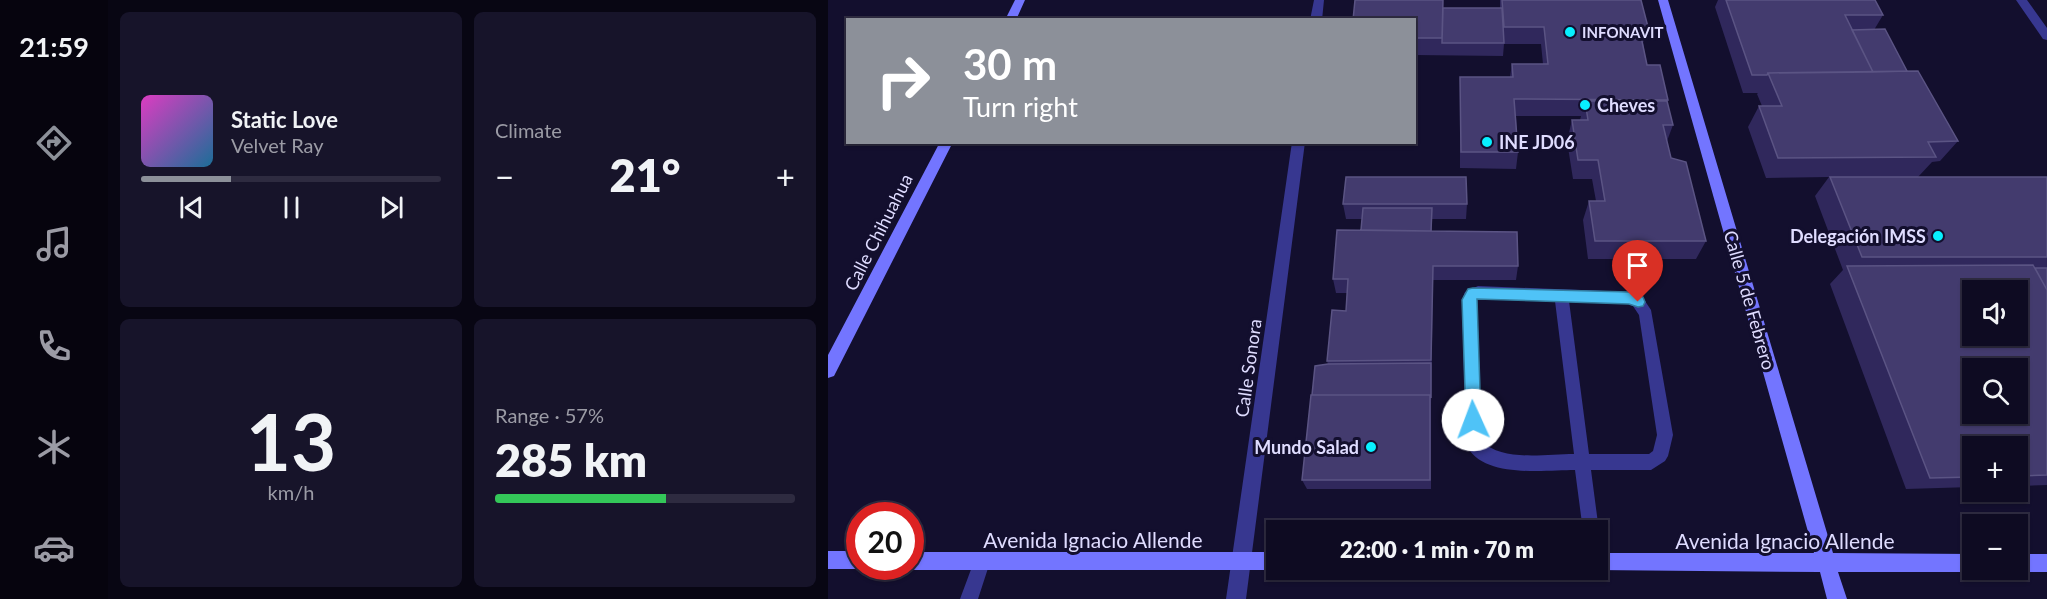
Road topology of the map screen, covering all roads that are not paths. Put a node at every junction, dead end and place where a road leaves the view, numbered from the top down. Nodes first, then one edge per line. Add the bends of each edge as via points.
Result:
1 (1020, 0) edge
2 (1319, 0) edge
3 (1663, 0) edge
4 (2021, 0) edge
5 (1011, 18) edge
6 (1316, 18) edge
7 (2047, 36) edge
8 (946, 144) edge
9 (1299, 144) edge
10 (1561, 294) junction
11 (828, 371) edge
12 (1582, 462) junction
13 (1590, 520) edge
14 (828, 560) edge
15 (846, 560) edge
16 (924, 561) edge
17 (1241, 561) junction
18 (1266, 561) edge
19 (982, 562) junction
20 (1608, 562) edge
21 (1826, 562) junction
22 (1962, 563) edge
23 (2028, 563) edge
24 (2047, 563) edge
25 (969, 599) edge
26 (1236, 599) edge
27 (1837, 599) edge

1 - 5 street
2 - 6 street
3 - 21 street, Calle 5 de Febrero
4 - 7 street
8 - 11 street, Calle Chihuahua
9 - 17 street, Calle Sonora
10 - 12 lane
10 - 12 lane via 1630,298 1643,306 1665,435 1660,456 1651,462
10 - 12 lane via 1478,292 1470,296 1474,444 1489,458 1504,462
12 - 13 lane
14 - 15 street
16 - 19 street, Avenida Ignacio Allende
17 - 18 street, Avenida Ignacio Allende
17 - 19 street, Avenida Ignacio Allende
17 - 26 street, Calle Sonora
19 - 25 lane
20 - 21 street, Avenida Ignacio Allende
21 - 22 street, Avenida Ignacio Allende
21 - 27 street, Calle 5 de Febrero
23 - 24 street

